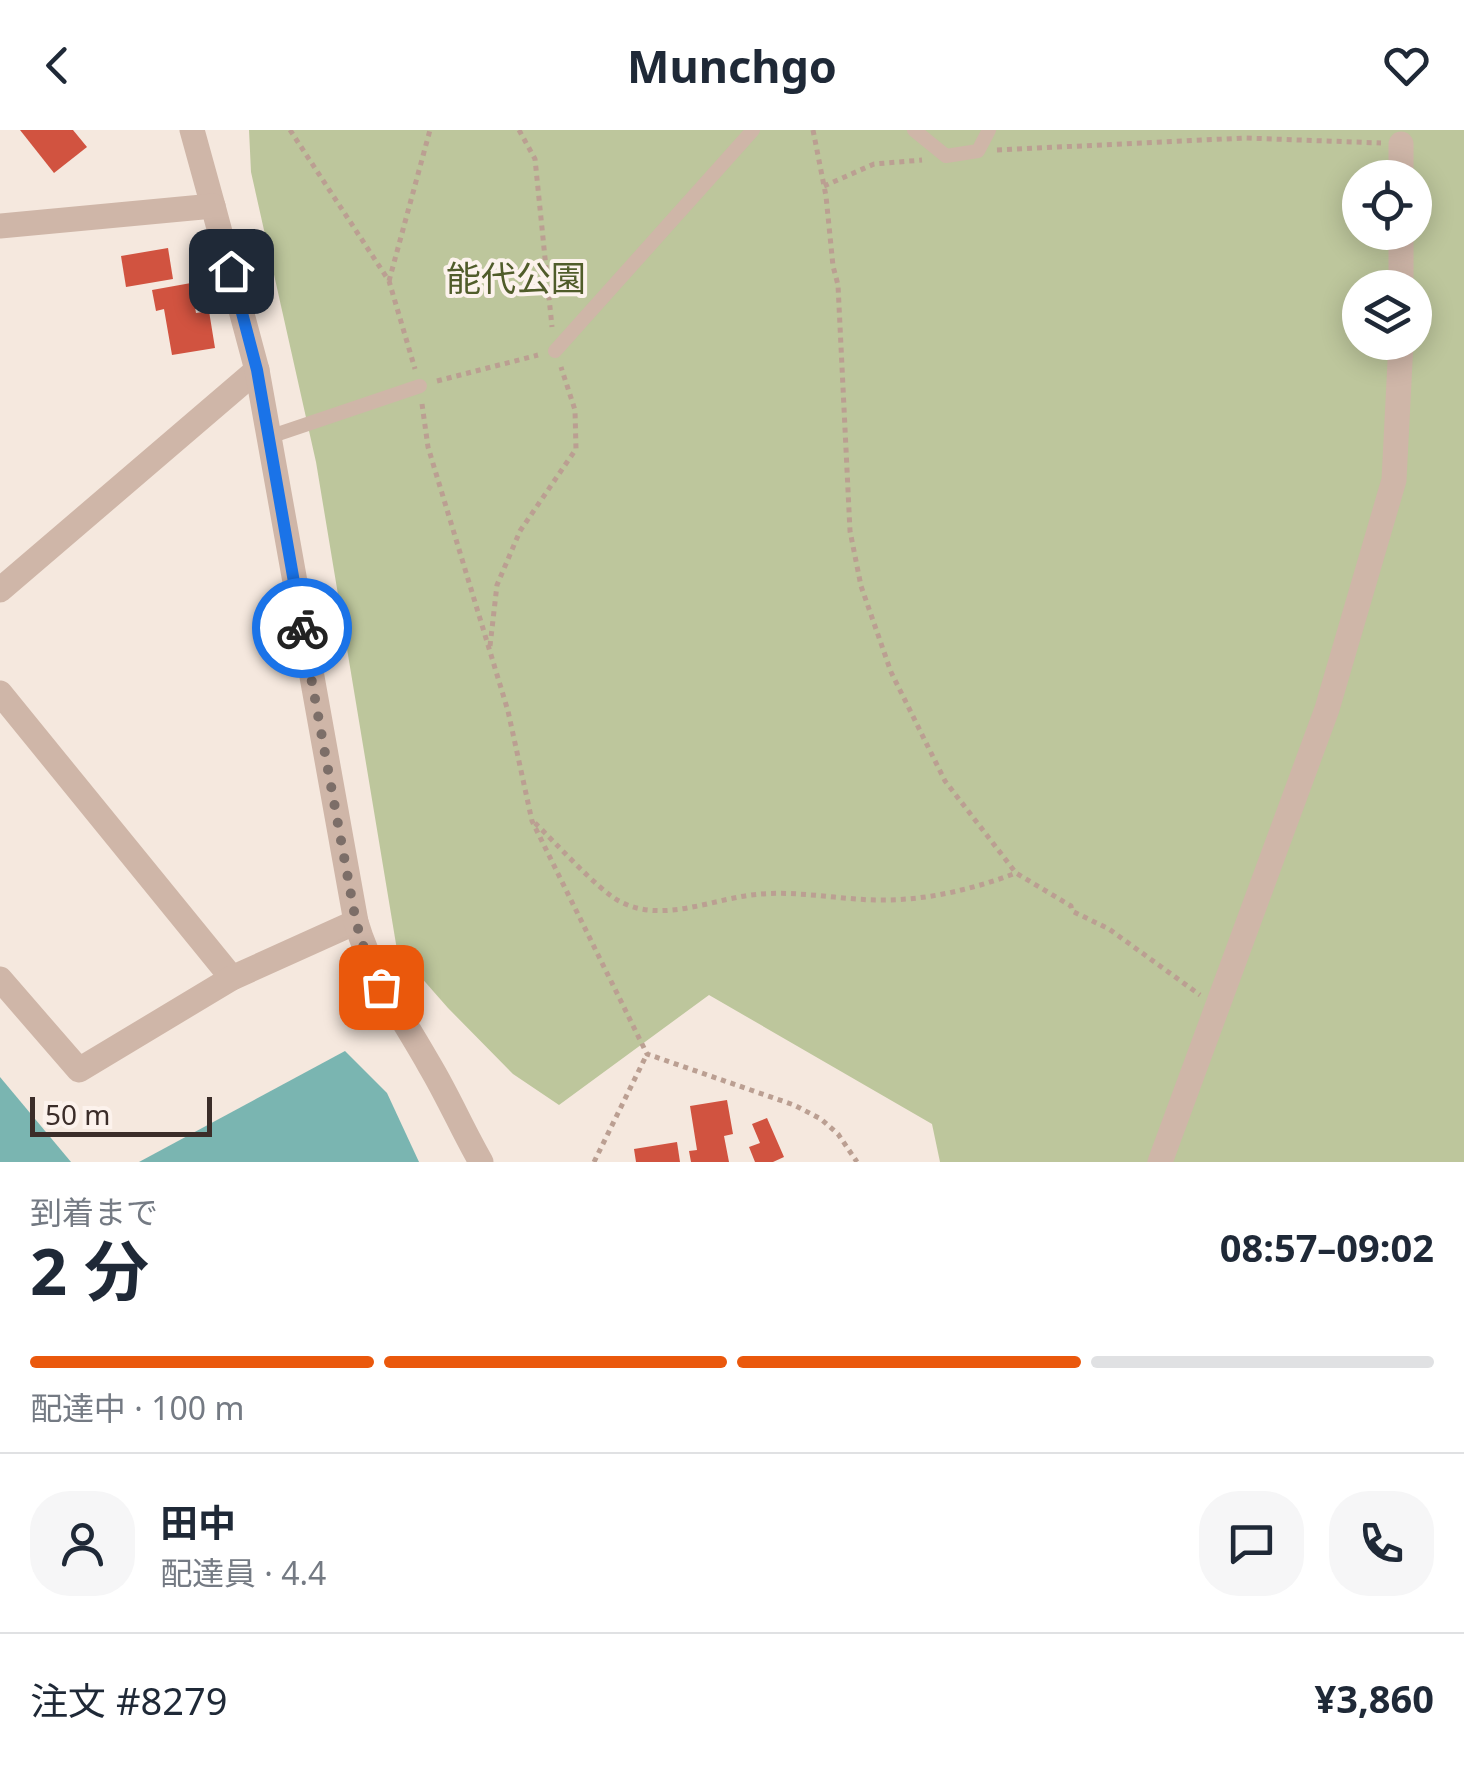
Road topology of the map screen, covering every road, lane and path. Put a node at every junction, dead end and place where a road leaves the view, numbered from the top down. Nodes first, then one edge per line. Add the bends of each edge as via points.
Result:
1 (192, 130) edge
2 (290, 130) edge
3 (430, 130) edge
4 (519, 130) edge
5 (752, 130) edge
6 (814, 130) edge
7 (914, 130) edge
8 (989, 130) edge
9 (1401, 137) edge
10 (992, 151) dead end
11 (928, 160) dead end
12 (824, 186) junction
13 (213, 206) junction
14 (0, 226) edge
15 (389, 281) junction
16 (555, 351) junction
17 (1400, 360) edge
18 (257, 370) junction
19 (420, 386) junction
20 (270, 436) junction
21 (0, 590) edge
22 (490, 652) junction
23 (0, 693) edge
24 (532, 822) junction
25 (1016, 873) junction
26 (356, 922) junction
27 (232, 978) junction
28 (0, 979) edge
29 (1218, 1009) junction
30 (648, 1054) junction
31 (481, 1162) edge
32 (594, 1162) edge
33 (857, 1162) edge
34 (1160, 1162) edge

1 - 13 street
2 - 15 path
3 - 15 path
4 - 16 path via 535,159
5 - 16 lane
6 - 12 path
7 - 8 lane via 946,156 978,151
9 - 10 path
11 - 12 path via 874,164
12 - 25 path via 838,285 850,530 861,586 891,672 945,781
13 - 14 street
13 - 18 street
15 - 19 path
16 - 19 path
16 - 22 path via 575,410 576,449 520,531 497,585
17 - 29 street via 1394,480 1327,710
18 - 20 street
18 - 21 street
19 - 20 lane
19 - 22 path via 428,446
20 - 26 street
22 - 24 path
23 - 27 street
24 - 25 path via 618,901 649,911 760,894 936,896
24 - 30 path
25 - 29 path via 1109,929
26 - 27 street
26 - 31 street via 381,987
27 - 28 street via 78,1070
29 - 34 street
30 - 32 path
30 - 33 path via 794,1105 838,1134

